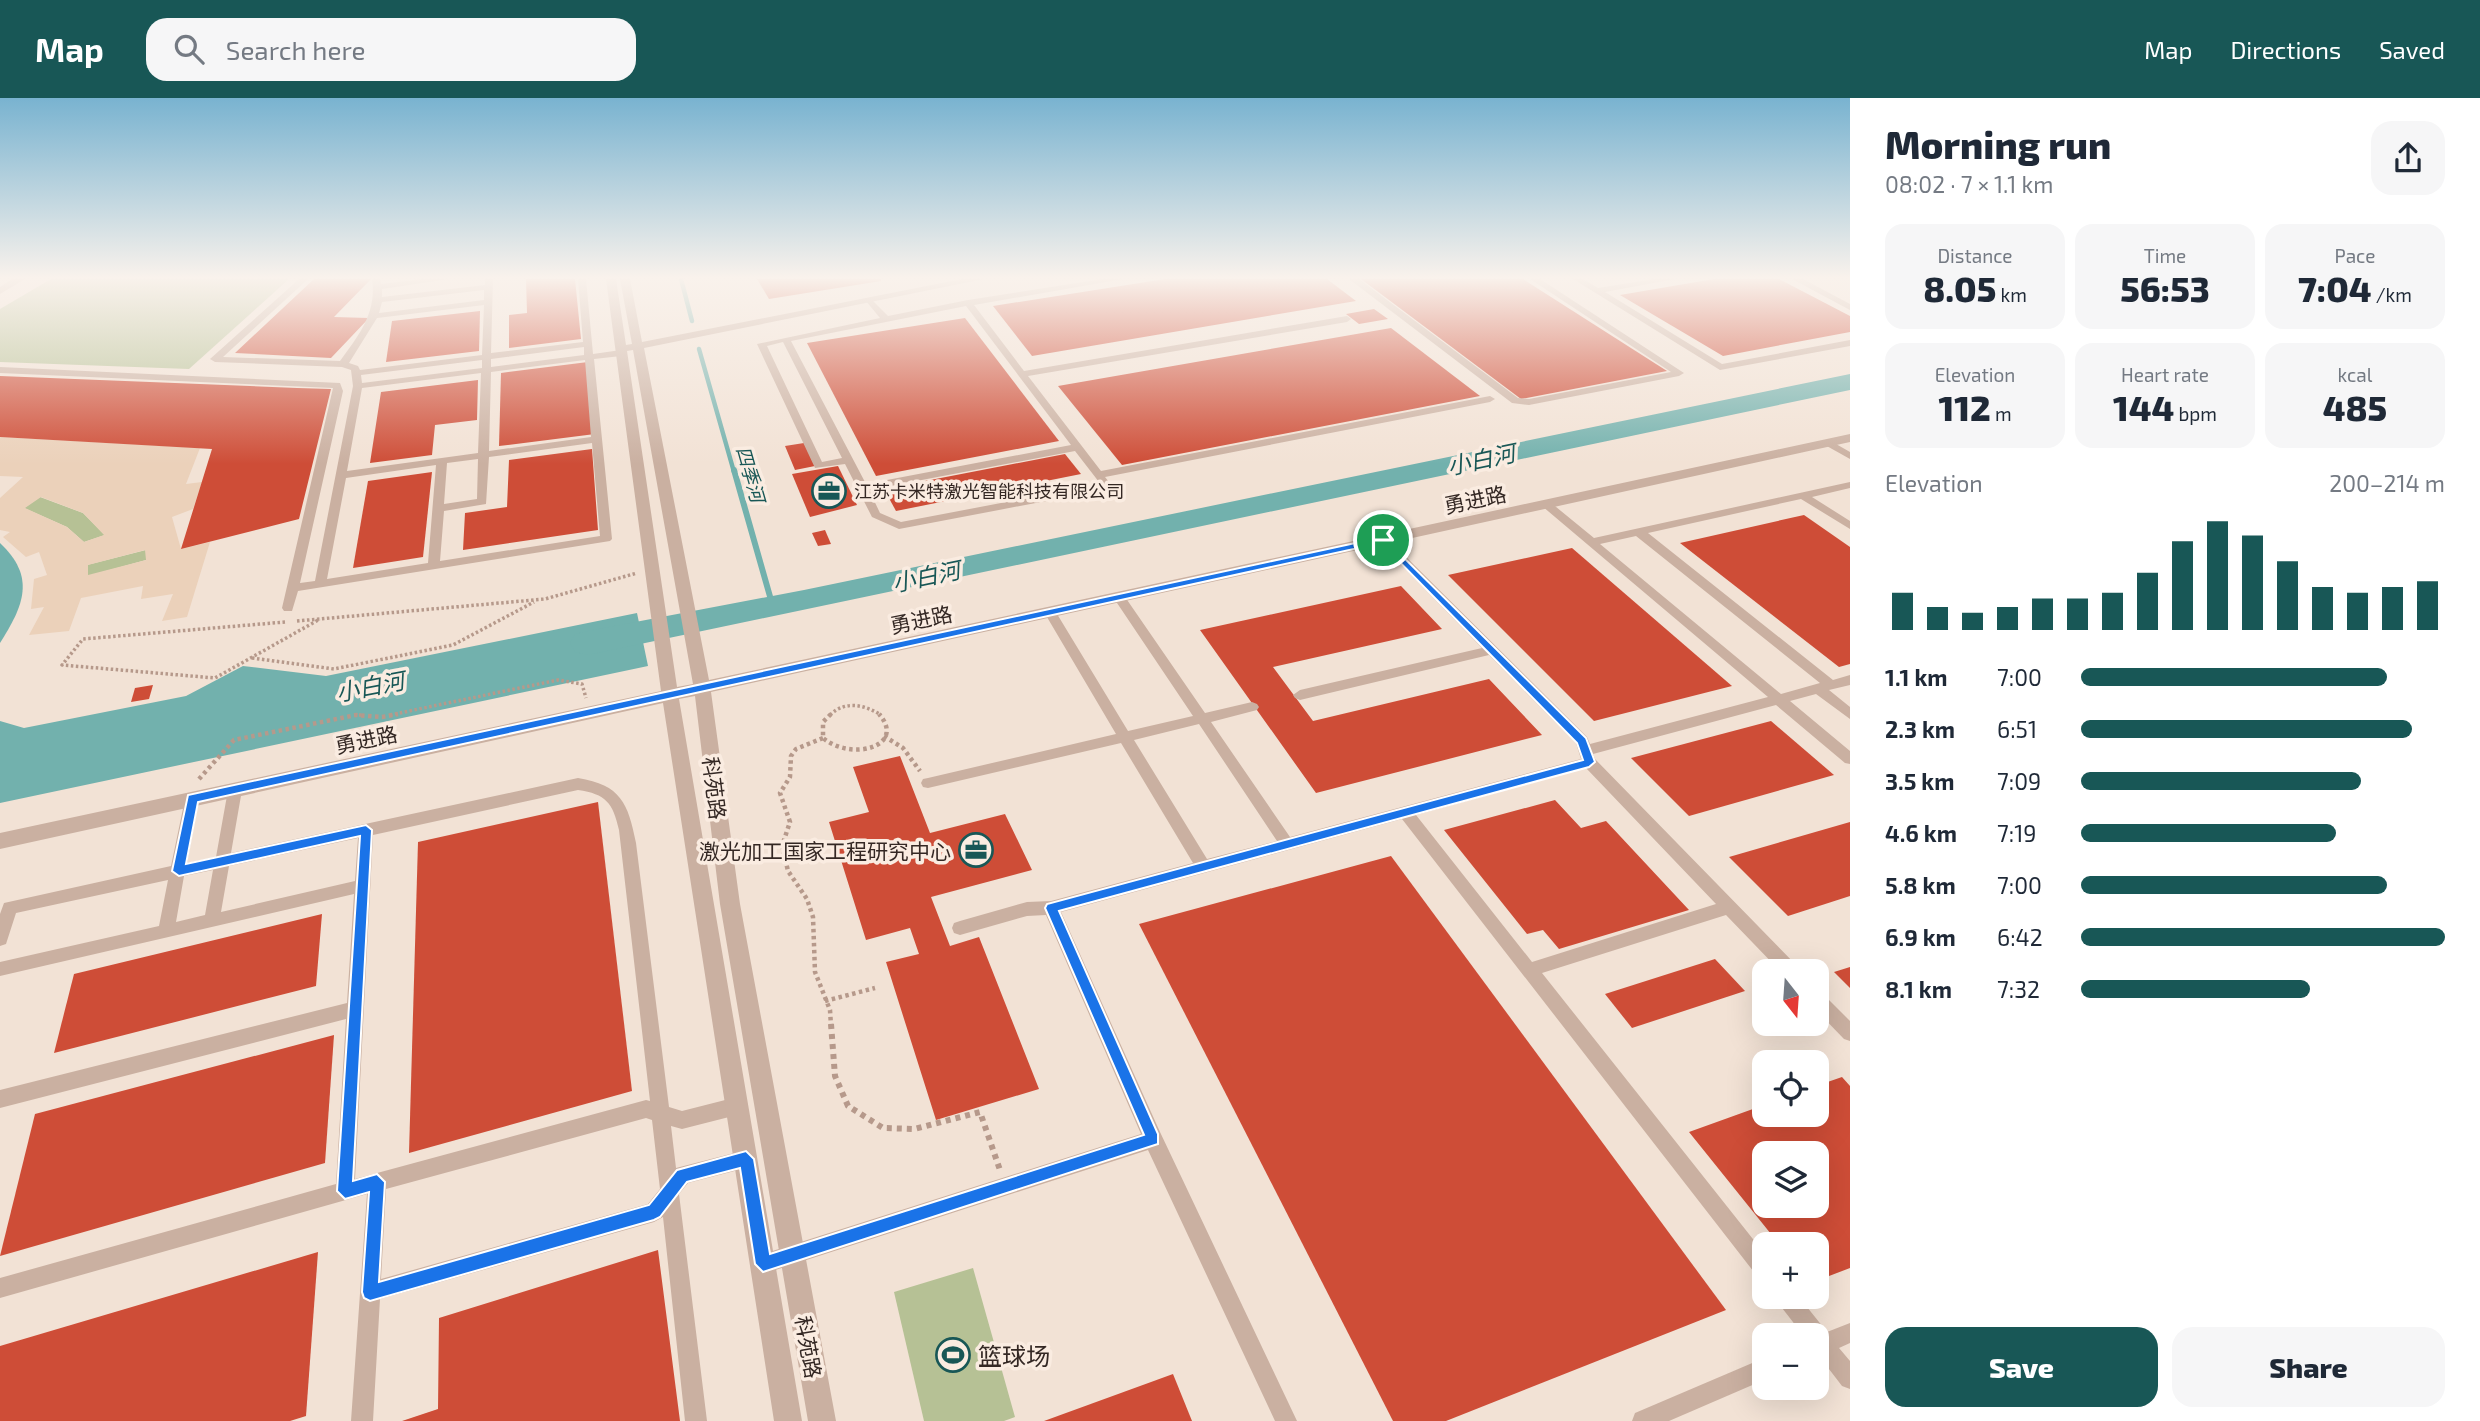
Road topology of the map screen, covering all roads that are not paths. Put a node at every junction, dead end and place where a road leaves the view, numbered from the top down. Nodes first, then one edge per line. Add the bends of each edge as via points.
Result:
1 (235, 341) edge
2 (358, 341) edge
3 (487, 341) edge
4 (588, 341) edge
5 (620, 341) edge
6 (636, 341) edge
7 (669, 341) edge
8 (778, 341) edge
9 (787, 341) edge
10 (997, 341) edge
11 (1218, 341) edge
12 (1434, 341) edge
13 (1629, 341) edge
14 (1678, 341) edge
15 (1850, 343) edge
16 (637, 347) junction
17 (589, 351) junction
18 (621, 351) junction
19 (486, 357) junction
20 (343, 365) junction
21 (0, 370) edge
22 (486, 370) junction
23 (1022, 374) junction
24 (357, 380) junction
25 (1490, 399) dead end
26 (1850, 438) edge
27 (597, 439) junction
28 (1829, 443) junction
29 (1077, 447) junction
30 (484, 455) junction
31 (1850, 456) edge
32 (442, 460) junction
33 (848, 460) junction
34 (341, 475) junction
35 (1098, 475) junction
36 (1850, 485) edge
37 (862, 488) junction
38 (1804, 496) junction
39 (1546, 505) junction
40 (439, 508) junction
41 (1850, 526) edge
42 (1639, 532) junction
43 (1383, 540) junction
44 (1592, 542) junction
45 (435, 566) junction
46 (320, 584) junction
47 (293, 588) junction
48 (1119, 597) junction
49 (288, 608) dead end
50 (1050, 612) junction
51 (1492, 650) junction
52 (1850, 680) edge
53 (668, 684) junction
54 (1825, 686) junction
55 (702, 688) junction
56 (1300, 695) dead end
57 (1778, 699) junction
58 (1252, 707) dead end
59 (1850, 714) edge
60 (1202, 719) junction
61 (1125, 737) junction
62 (1587, 757) junction
63 (1850, 759) edge
64 (928, 783) road end
65 (235, 790) junction
66 (192, 799) junction
67 (1405, 812) junction
68 (366, 830) junction
69 (0, 841) edge
70 (1287, 844) junction
71 (222, 862) junction
72 (1203, 867) junction
73 (179, 871) junction
74 (363, 886) junction
75 (1729, 907) junction
76 (1051, 908) junction
77 (5, 909) edge
78 (212, 920) junction
79 (960, 928) dead end
80 (166, 931) junction
81 (0, 939) edge
82 (1779, 959) edge
83 (0, 969) edge
84 (1529, 970) junction
85 (355, 1009) junction
86 (1829, 1011) edge
87 (1850, 1033) edge
88 (0, 1099) edge
89 (737, 1106) junction
90 (661, 1114) junction
91 (1153, 1139) junction
92 (746, 1159) junction
93 (377, 1182) junction
94 (345, 1191) junction
95 (670, 1191) junction
96 (1752, 1254) edge
97 (794, 1255) junction
98 (763, 1264) junction
99 (0, 1288) edge
100 (370, 1292) junction
101 (1850, 1333) edge
102 (1829, 1338) edge
103 (1829, 1353) edge
104 (1752, 1374) edge
105 (1850, 1378) edge
106 (362, 1421) edge
107 (696, 1421) edge
108 (788, 1421) edge
109 (822, 1421) edge
110 (1286, 1421) edge
111 (1643, 1421) edge

1 - 20 lane via 215,359
2 - 20 lane
3 - 19 lane
4 - 17 lane
5 - 18 street, 科苑路
6 - 16 street, 科苑路
7 - 16 street
8 - 33 lane via 762,344 819,466
9 - 33 lane
10 - 23 lane
11 - 23 lane
12 - 13 lane via 1514,401 1529,402 1679,373
14 - 15 lane via 1720,367
16 - 18 street
16 - 55 street, 科苑路
17 - 18 lane
17 - 19 lane
17 - 22 lane
17 - 27 lane
18 - 53 street, 科苑路
19 - 22 lane
19 - 24 lane
20 - 24 lane via 355,368
21 - 47 lane via 337,386
22 - 24 lane
22 - 30 lane
23 - 29 lane
24 - 34 lane
25 - 35 lane
26 - 28 street, 勇进路
27 - 30 lane
27 - 45 lane via 606,539
28 - 31 lane
28 - 39 street, 勇进路
29 - 35 lane
29 - 37 lane
30 - 32 lane
30 - 40 lane via 482,502
32 - 34 lane
32 - 40 lane
33 - 37 lane
34 - 46 lane
35 - 37 lane via 1104,482 1100,488 899,526 876,514
36 - 38 lane
38 - 41 lane
38 - 42 lane
39 - 43 street, 勇进路
39 - 44 lane
40 - 45 lane
42 - 44 lane
42 - 54 lane
43 - 48 street, 勇进路
43 - 51 lane
44 - 57 lane
45 - 46 lane
46 - 47 lane
47 - 49 lane
48 - 50 street, 勇进路
48 - 60 lane
50 - 55 street, 勇进路
50 - 61 lane
51 - 56 lane
51 - 62 lane via 1582,741
52 - 54 lane
53 - 55 street, 勇进路
53 - 65 street, 勇进路
53 - 89 street, 科苑路
54 - 57 lane
54 - 59 lane
55 - 97 street, 科苑路 via 730,904
57 - 62 lane
57 - 63 lane
58 - 60 lane
60 - 61 lane
60 - 70 lane
61 - 64 lane
61 - 72 lane
62 - 67 lane
62 - 75 lane
65 - 66 street, 勇进路
65 - 71 lane
66 - 69 street, 勇进路
66 - 73 lane
67 - 70 lane
67 - 84 lane
68 - 71 lane
68 - 74 lane
68 - 90 lane via 578,784 607,791 618,801 629,843
70 - 72 lane
71 - 73 lane
71 - 78 lane
72 - 76 lane
73 - 77 lane
73 - 80 lane
74 - 78 lane
74 - 85 lane
75 - 82 lane
75 - 84 lane
76 - 79 lane via 1027,909
76 - 91 lane
77 - 81 lane
78 - 80 lane
80 - 83 lane
84 - 96 lane
85 - 88 lane
85 - 94 lane
86 - 87 lane
89 - 90 lane via 682,1120
89 - 92 street, 科苑路
90 - 93 lane via 646,1109
90 - 95 lane
91 - 97 lane
91 - 110 lane
92 - 95 lane via 682,1175
92 - 98 street, 科苑路
93 - 94 lane
93 - 100 lane
94 - 99 lane
95 - 100 lane via 654,1212
95 - 107 lane
97 - 98 lane
97 - 109 street, 科苑路
98 - 108 street, 科苑路
100 - 106 lane
101 - 102 lane
103 - 105 lane
104 - 111 lane

